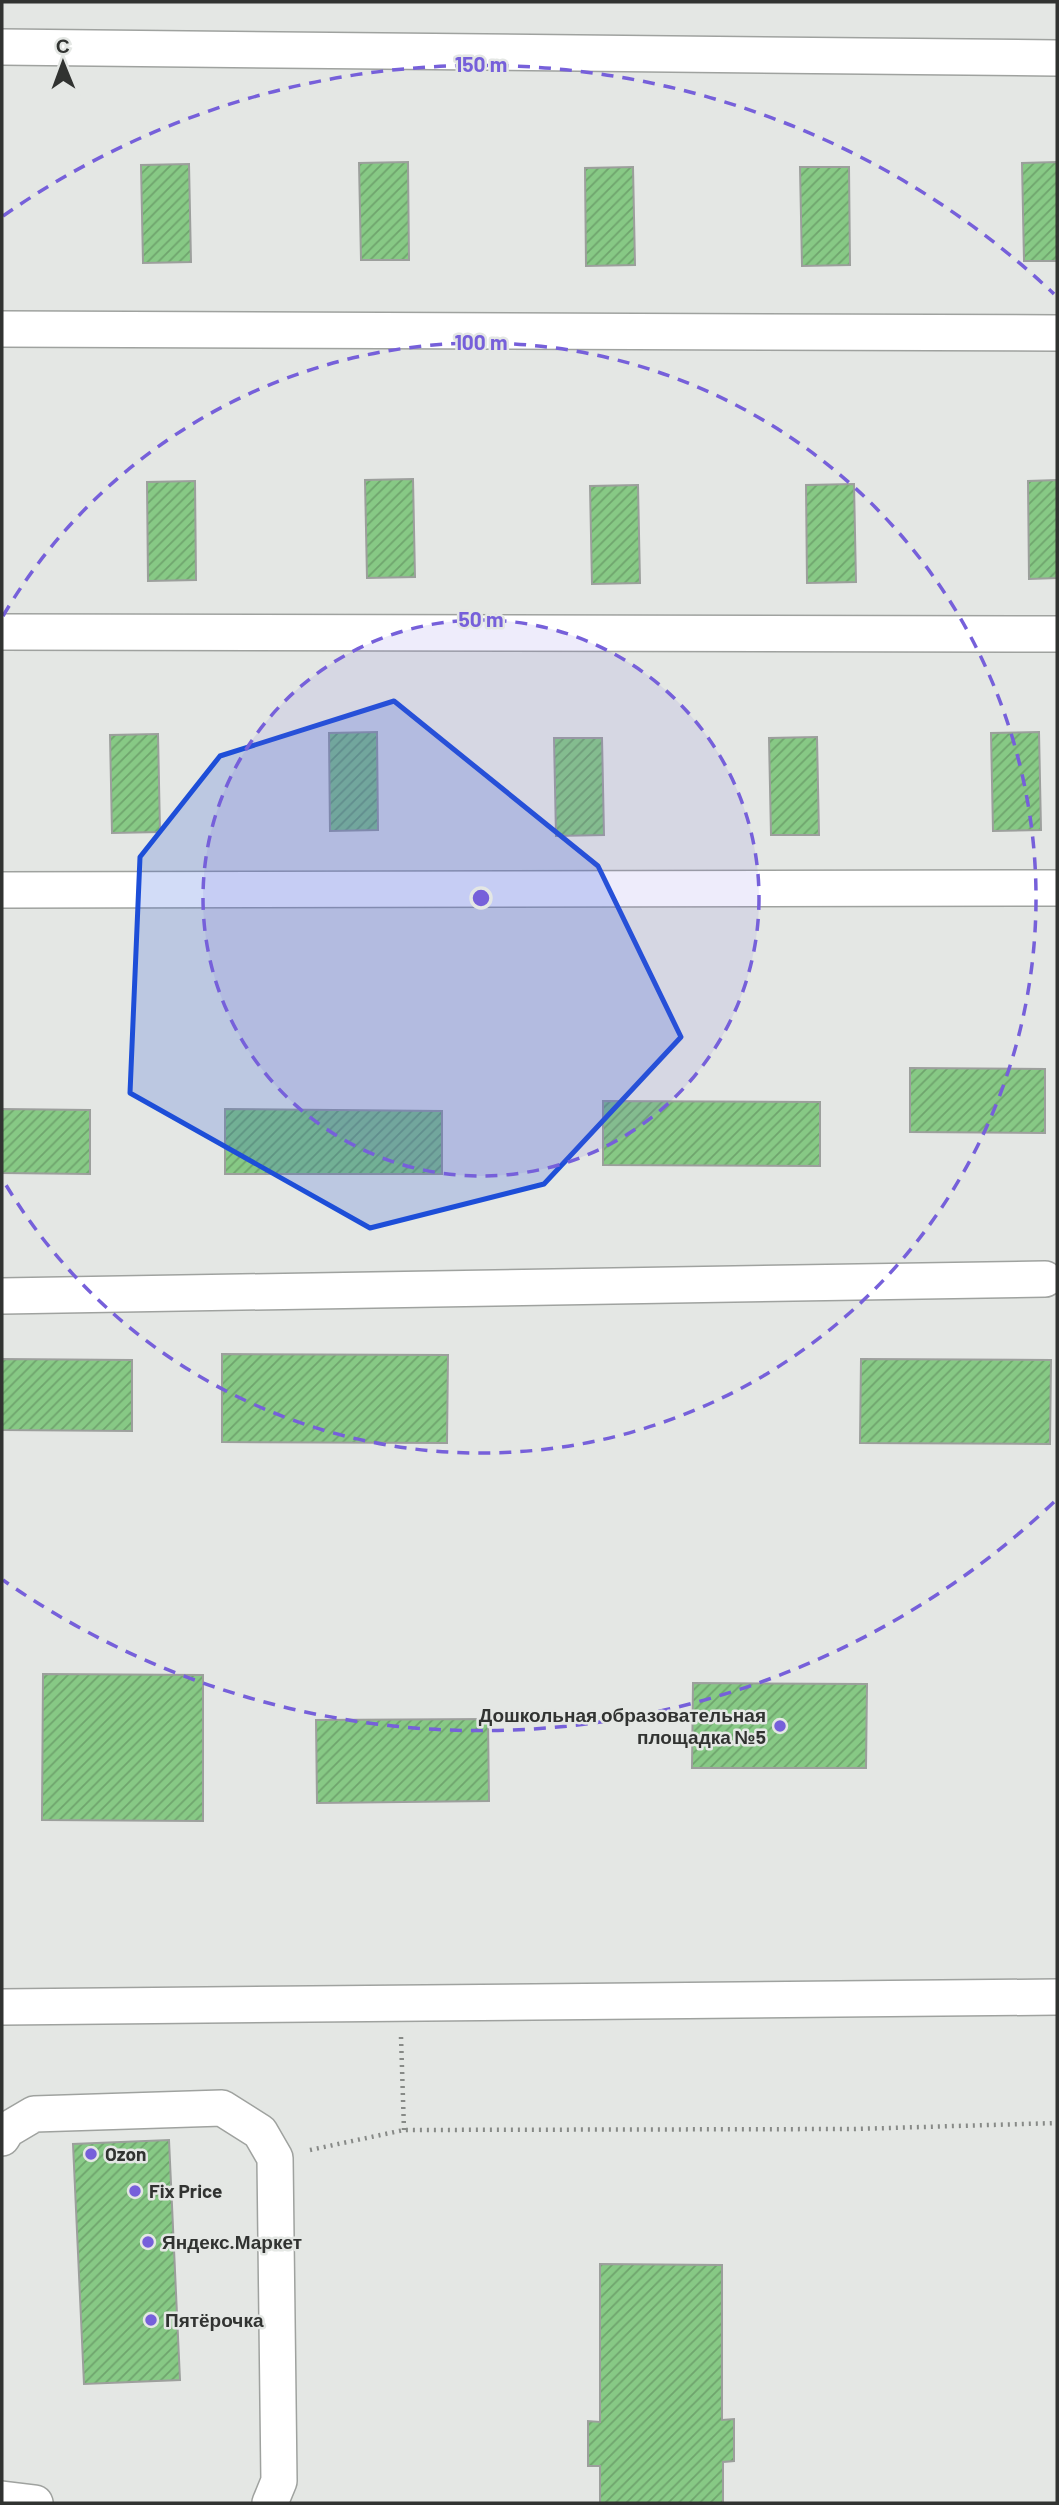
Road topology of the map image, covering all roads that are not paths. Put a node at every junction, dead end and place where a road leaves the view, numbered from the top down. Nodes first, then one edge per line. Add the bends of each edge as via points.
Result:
1 (2, 47) edge
2 (1057, 58) edge
3 (2, 329) edge
4 (1057, 333) edge
5 (2, 632) edge
6 (1057, 634) edge
7 (1057, 888) edge
8 (2, 890) edge
9 (1045, 1279) dead end
10 (2, 1296) edge
11 (1057, 1997) edge
12 (2, 2007) edge
13 (2, 2138) edge
14 (2, 2499) edge
15 (35, 2503) edge
16 (270, 2503) edge

1 - 2 street
3 - 4 street
5 - 6 street
7 - 8 street
9 - 10 street
11 - 12 street
13 - 16 street via 34,2114 222,2108 260,2132 275,2158 279,2480
14 - 15 street

